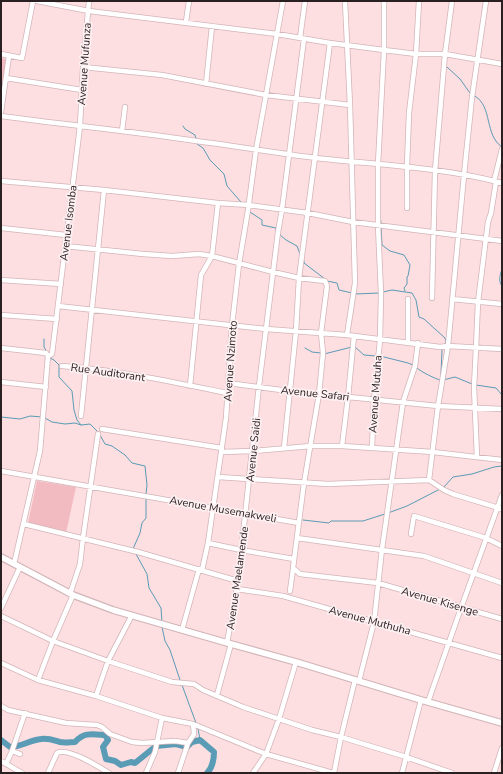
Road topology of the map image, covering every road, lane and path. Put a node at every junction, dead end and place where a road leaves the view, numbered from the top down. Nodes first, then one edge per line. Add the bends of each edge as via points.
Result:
1 (33, 1) edge
2 (37, 1) edge
3 (89, 1) edge
4 (189, 1) edge
5 (283, 1) edge
6 (305, 1) edge
7 (345, 1) edge
8 (384, 1) edge
9 (419, 1) edge
10 (452, 1) edge
11 (486, 1) edge
12 (88, 11) junction
13 (186, 22) junction
14 (212, 26) junction
15 (277, 34) junction
16 (302, 39) junction
17 (330, 43) junction
18 (348, 45) junction
19 (384, 50) junction
20 (1, 54) edge
21 (416, 54) junction
22 (445, 54) junction
23 (9, 56) junction
24 (478, 60) junction
25 (502, 64) edge
26 (83, 67) junction
27 (6, 78) junction
28 (206, 84) junction
29 (82, 90) junction
30 (266, 95) junction
31 (297, 99) junction
32 (323, 102) junction
33 (350, 105) junction
34 (125, 107) dead end
35 (1, 112) edge
36 (1, 116) edge
37 (80, 126) junction
38 (122, 131) junction
39 (502, 149) edge
40 (256, 150) junction
41 (289, 154) junction
42 (316, 158) junction
43 (352, 162) junction
44 (378, 164) junction
45 (407, 166) junction
46 (435, 171) junction
47 (464, 175) junction
48 (1, 181) edge
49 (495, 181) junction
50 (502, 183) edge
51 (72, 187) junction
52 (104, 190) junction
53 (218, 203) junction
54 (407, 208) dead end
55 (248, 209) junction
56 (282, 209) junction
57 (308, 213) junction
58 (353, 222) junction
59 (378, 225) junction
60 (1, 228) edge
61 (434, 231) junction
62 (458, 234) junction
63 (66, 235) junction
64 (486, 238) junction
65 (502, 240) edge
66 (65, 246) junction
67 (98, 250) junction
68 (212, 256) junction
69 (239, 264) junction
70 (273, 272) junction
71 (299, 278) junction
72 (1, 280) edge
73 (61, 284) junction
74 (432, 298) dead end
75 (408, 299) dead end
76 (452, 299) junction
77 (478, 302) junction
78 (502, 304) edge
79 (58, 306) junction
80 (92, 311) junction
81 (1, 315) edge
82 (57, 319) junction
83 (196, 321) junction
84 (232, 325) junction
85 (266, 329) junction
86 (296, 331) junction
87 (321, 333) junction
88 (347, 335) junction
89 (354, 336) junction
90 (380, 340) junction
91 (408, 342) junction
92 (418, 343) junction
93 (444, 347) junction
94 (1, 348) edge
95 (476, 348) junction
96 (502, 349) edge
97 (49, 355) junction
98 (62, 366) dead end
99 (87, 368) junction
100 (1, 382) edge
101 (228, 383) junction
102 (46, 386) junction
103 (190, 386) junction
104 (259, 386) junction
105 (289, 391) junction
106 (227, 394) junction
107 (319, 394) junction
108 (348, 397) junction
109 (374, 400) junction
110 (403, 402) junction
111 (438, 406) junction
112 (475, 408) junction
113 (502, 409) edge
114 (81, 416) dead end
115 (102, 429) dead end
116 (98, 434) dead end
117 (311, 446) junction
118 (342, 446) junction
119 (284, 448) junction
120 (372, 448) junction
121 (396, 449) junction
122 (221, 450) junction
123 (253, 451) junction
124 (433, 452) junction
125 (477, 457) junction
126 (502, 460) edge
127 (1, 471) edge
128 (218, 477) junction
129 (35, 478) junction
130 (250, 479) junction
131 (429, 480) junction
132 (392, 482) junction
133 (304, 483) junction
134 (90, 487) junction
135 (502, 495) edge
136 (213, 508) junction
137 (500, 509) edge
138 (246, 514) junction
139 (299, 523) junction
140 (24, 524) junction
141 (411, 534) dead end
142 (82, 538) junction
143 (297, 538) junction
144 (486, 538) junction
145 (208, 543) junction
146 (502, 546) edge
147 (382, 549) junction
148 (241, 550) junction
149 (1, 557) edge
150 (294, 559) junction
151 (17, 565) junction
152 (293, 568) junction
153 (201, 569) junction
154 (474, 572) junction
155 (238, 581) junction
156 (378, 583) junction
157 (502, 583) edge
158 (237, 589) junction
159 (290, 591) dead end
160 (72, 595) junction
161 (1, 608) edge
162 (461, 608) junction
163 (1, 616) edge
164 (132, 616) junction
165 (502, 619) edge
166 (374, 622) junction
167 (182, 630) junction
168 (53, 641) junction
169 (450, 642) junction
170 (229, 644) junction
171 (502, 658) edge
172 (108, 661) junction
173 (296, 662) junction
174 (1, 663) edge
175 (38, 680) junction
176 (357, 681) junction
177 (217, 695) junction
178 (96, 696) junction
179 (421, 700) junction
180 (428, 702) junction
181 (1, 706) edge
182 (25, 714) junction
183 (162, 718) junction
184 (279, 719) junction
185 (502, 723) edge
186 (196, 726) junction
187 (341, 737) junction
188 (158, 742) junction
189 (187, 746) junction
190 (502, 748) edge
191 (13, 749) junction
192 (20, 754) dead end
193 (266, 754) junction
194 (406, 757) junction
195 (3, 763) edge
196 (22, 773) edge
197 (48, 773) edge
198 (109, 773) edge
199 (146, 773) edge
200 (178, 773) edge
201 (253, 773) edge
202 (334, 773) edge
203 (402, 773) edge
204 (452, 773) edge
205 (494, 773) edge

1 - 23 street via 22,58
2 - 12 street
3 - 12 street, Avenue Mufunza
4 - 13 street
5 - 15 street, Avenue Nzimoto
6 - 16 street, Avenue Saidi
7 - 18 street
8 - 19 street, Avenue Mutuha
9 - 21 street
10 - 22 street
11 - 24 street
12 - 13 street
12 - 26 street, Avenue Mufunza
13 - 14 street
14 - 15 street
14 - 28 street
15 - 16 street
15 - 30 street, Avenue Nzimoto
16 - 17 street
16 - 31 street, Avenue Saidi
17 - 18 street
17 - 32 street
18 - 19 street
18 - 33 street
19 - 21 street
19 - 44 street, Avenue Mutuha
20 - 23 street
21 - 22 street
21 - 45 street via 409,113
22 - 24 street
22 - 46 street
23 - 27 street
24 - 25 street
24 - 47 street
26 - 28 street via 162,75
26 - 29 street, Avenue Mufunza
27 - 29 street
27 - 35 street
28 - 30 street
29 - 37 street, Avenue Mufunza
30 - 31 street
30 - 40 street, Avenue Nzimoto
31 - 32 street
31 - 41 street, Avenue Saidi
32 - 33 street
32 - 42 street
33 - 43 street
34 - 38 street
36 - 37 street
37 - 38 street
37 - 51 street, Avenue Isomba
38 - 40 street
39 - 49 street
40 - 41 street
40 - 55 street, Avenue Nzimoto
41 - 42 street
41 - 56 street, Avenue Saidi
42 - 43 street
42 - 57 street
43 - 44 street
43 - 58 street
44 - 45 street
44 - 59 street, Avenue Mutuha
45 - 46 street
45 - 54 street
46 - 47 street
46 - 61 street
47 - 49 street
47 - 62 street
48 - 51 street
49 - 50 street
49 - 64 street
51 - 52 street
51 - 63 street, Avenue Isomba
52 - 53 street
52 - 67 street
53 - 55 street
53 - 68 street
55 - 56 street
55 - 69 street, Avenue Nzimoto
56 - 57 street
56 - 70 street, Avenue Saidi
57 - 58 street
57 - 71 street
58 - 59 street
58 - 88 street via 355,283
59 - 61 street
59 - 90 street, Avenue Mutuha
60 - 63 street
61 - 62 street
61 - 74 street
62 - 64 street
62 - 76 street
63 - 66 street, Avenue Isomba
64 - 65 street
64 - 77 street
66 - 67 street
66 - 73 street, Avenue Isomba
67 - 68 street via 150,255
67 - 80 street
68 - 69 street
68 - 83 street via 201,275
69 - 70 street
69 - 84 street, Avenue Nzimoto
70 - 71 street
70 - 85 street, Avenue Saidi
71 - 86 street
71 - 87 street via 325,281 327,286
72 - 73 street
73 - 79 street, Avenue Isomba
75 - 91 street
76 - 77 street
76 - 93 street
77 - 78 street
77 - 95 street
79 - 80 street
79 - 82 street, Avenue Isomba
80 - 83 street
80 - 99 street
81 - 82 street
82 - 97 street, Avenue Isomba via 52,354
83 - 84 street
83 - 103 street
84 - 85 street
84 - 101 street, Avenue Nzimoto
85 - 86 street
85 - 104 street, Avenue Saidi
86 - 87 street
86 - 105 street
87 - 88 street
87 - 107 street via 323,354
88 - 89 street
89 - 90 street
89 - 108 street
90 - 91 street
90 - 109 street, Avenue Mutuha
91 - 92 street
92 - 93 street
92 - 110 street via 415,366
93 - 95 street
93 - 111 street via 443,380
94 - 97 street
95 - 96 street
95 - 112 street
97 - 102 street, Avenue Isomba
98 - 99 street, Rue Auditorant
99 - 103 street, Rue Auditorant
99 - 114 street
100 - 102 street
101 - 104 street, Avenue Safari
101 - 106 street, Avenue Nzimoto
102 - 129 street, Avenue Isomba
103 - 106 street
104 - 105 street, Avenue Safari
104 - 123 street, Avenue Saidi
105 - 107 street, Avenue Safari
105 - 119 street
106 - 122 street, Avenue Nzimoto
107 - 108 street, Avenue Safari
107 - 117 street
108 - 109 street, Avenue Safari
108 - 118 street
109 - 110 street, Avenue Safari
109 - 120 street, Avenue Mutuha
110 - 111 street, Avenue Safari
110 - 121 street
111 - 112 street, Avenue Safari
111 - 124 street
112 - 113 street, Avenue Safari
112 - 125 street
115 - 122 street
116 - 134 street
117 - 118 street
117 - 119 street
117 - 133 street
118 - 120 street
119 - 123 street
120 - 121 street
121 - 124 street
121 - 132 street
122 - 123 street
122 - 128 street, Avenue Nzimoto
123 - 130 street, Avenue Saidi
124 - 125 street
124 - 131 street
125 - 126 street
127 - 129 street, Avenue Musemakweli
128 - 130 street
128 - 136 street, Avenue Nzimoto
129 - 134 street, Avenue Musemakweli
129 - 140 street, Avenue Isomba
130 - 133 street
130 - 138 street, Avenue Saidi
131 - 132 street
131 - 137 street via 444,490
132 - 133 street
132 - 147 street
133 - 139 street
134 - 136 street, Avenue Musemakweli
134 - 142 street
135 - 137 street
136 - 138 street, Avenue Musemakweli
136 - 145 street
137 - 144 street
138 - 139 street, Avenue Musemakweli
138 - 148 street, Avenue Maelamende
139 - 143 street
140 - 142 street
140 - 151 street, Avenue Isomba
141 - 144 street via 414,516
142 - 153 street
142 - 160 street via 80,564
143 - 147 street
143 - 150 street
144 - 146 street
144 - 154 street
145 - 148 street
145 - 153 street
147 - 154 street via 424,556
147 - 156 street
148 - 150 street
148 - 155 street, Avenue Maelamende
149 - 151 main road
150 - 152 street
151 - 160 main road
151 - 161 street, Avenue Isomba
152 - 156 street, Avenue Kisenge via 300,574
152 - 159 street
153 - 155 street
153 - 167 street
154 - 157 street
154 - 162 street
155 - 158 street, Avenue Maelamende
156 - 162 street, Avenue Kisenge
156 - 166 street
158 - 166 street, Avenue Muthuha via 283,596
158 - 170 street, Avenue Maelamende
160 - 164 main road
160 - 168 street
162 - 165 street, Avenue Kisenge
162 - 169 street
163 - 168 street
164 - 167 main road
164 - 172 street
166 - 169 street, Avenue Muthuha
166 - 176 street
167 - 170 main road
168 - 172 street
168 - 175 street
169 - 171 street, Avenue Muthuha
169 - 180 street
170 - 173 main road
170 - 177 street, Avenue Maelamende
172 - 177 street via 172,682 194,684
172 - 178 street
173 - 176 main road
173 - 184 street
174 - 175 street
175 - 178 street
176 - 179 main road
176 - 187 street
177 - 184 street
178 - 183 street
179 - 180 main road
179 - 194 street
180 - 185 main road
181 - 182 street
182 - 188 street via 66,723 100,726 110,734 132,742
182 - 191 street
183 - 186 street
183 - 188 street
184 - 187 street
184 - 193 street
186 - 189 street
186 - 193 street
187 - 194 street
187 - 202 street
188 - 189 street via 175,741
188 - 199 street
189 - 200 street
190 - 205 street
191 - 192 street
191 - 195 street
193 - 201 street
193 - 202 street
194 - 203 street
194 - 204 street
195 - 196 street
197 - 198 street via 59,752 78,756

